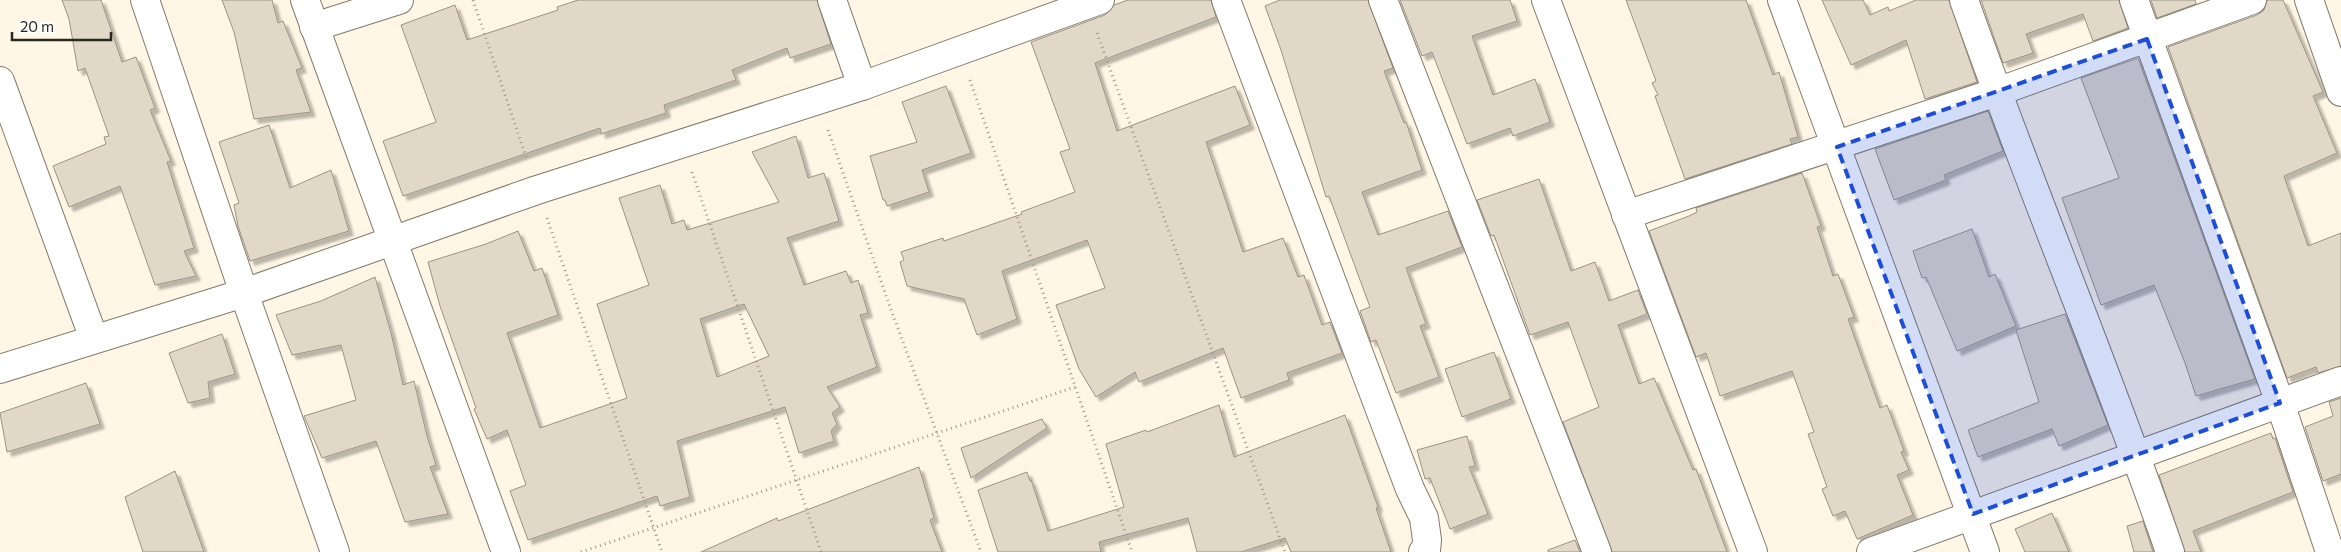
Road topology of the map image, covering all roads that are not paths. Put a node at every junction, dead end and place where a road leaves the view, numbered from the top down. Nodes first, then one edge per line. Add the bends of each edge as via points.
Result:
1 (145, 0) edge
2 (306, 0) edge
3 (399, 0) edge
4 (832, 0) edge
5 (1226, 0) edge
6 (1383, 0) edge
7 (1546, 0) edge
8 (1782, 0) edge
9 (1964, 0) edge
10 (2134, 0) edge
11 (2252, 0) edge
12 (2309, 0) edge
13 (1093, 2) edge
14 (314, 27) junction
15 (2147, 39) junction
16 (0, 81) edge
17 (862, 86) junction
18 (1997, 92) junction
19 (2341, 92) edge
20 (1838, 147) junction
21 (1626, 215) junction
22 (394, 240) junction
23 (244, 293) junction
24 (94, 339) junction
25 (0, 369) edge
26 (2341, 381) edge
27 (2280, 403) junction
28 (2136, 454) junction
29 (1973, 514) junction
30 (335, 552) edge
31 (506, 552) edge
32 (1423, 552) edge
33 (1597, 552) edge
34 (1753, 552) edge
35 (1871, 552) edge
36 (1985, 552) edge
37 (2170, 552) edge
38 (2330, 552) edge

1 - 23 street
2 - 14 street
3 - 14 street
4 - 17 street
5 - 32 street via 1410,489 1424,518 1428,540
6 - 33 street
7 - 21 street
8 - 20 street
9 - 18 street
10 - 15 street
11 - 15 street
12 - 19 street
13 - 17 street
14 - 22 street
15 - 18 street
15 - 27 street
16 - 24 street
17 - 22 street via 537,190
18 - 20 street
18 - 28 street
20 - 21 street
20 - 29 street
21 - 34 street
22 - 23 street
22 - 31 street
23 - 24 street
23 - 30 street
24 - 25 street
26 - 27 street
27 - 28 street
27 - 38 street
28 - 29 street
28 - 37 street
29 - 35 street
29 - 36 street

